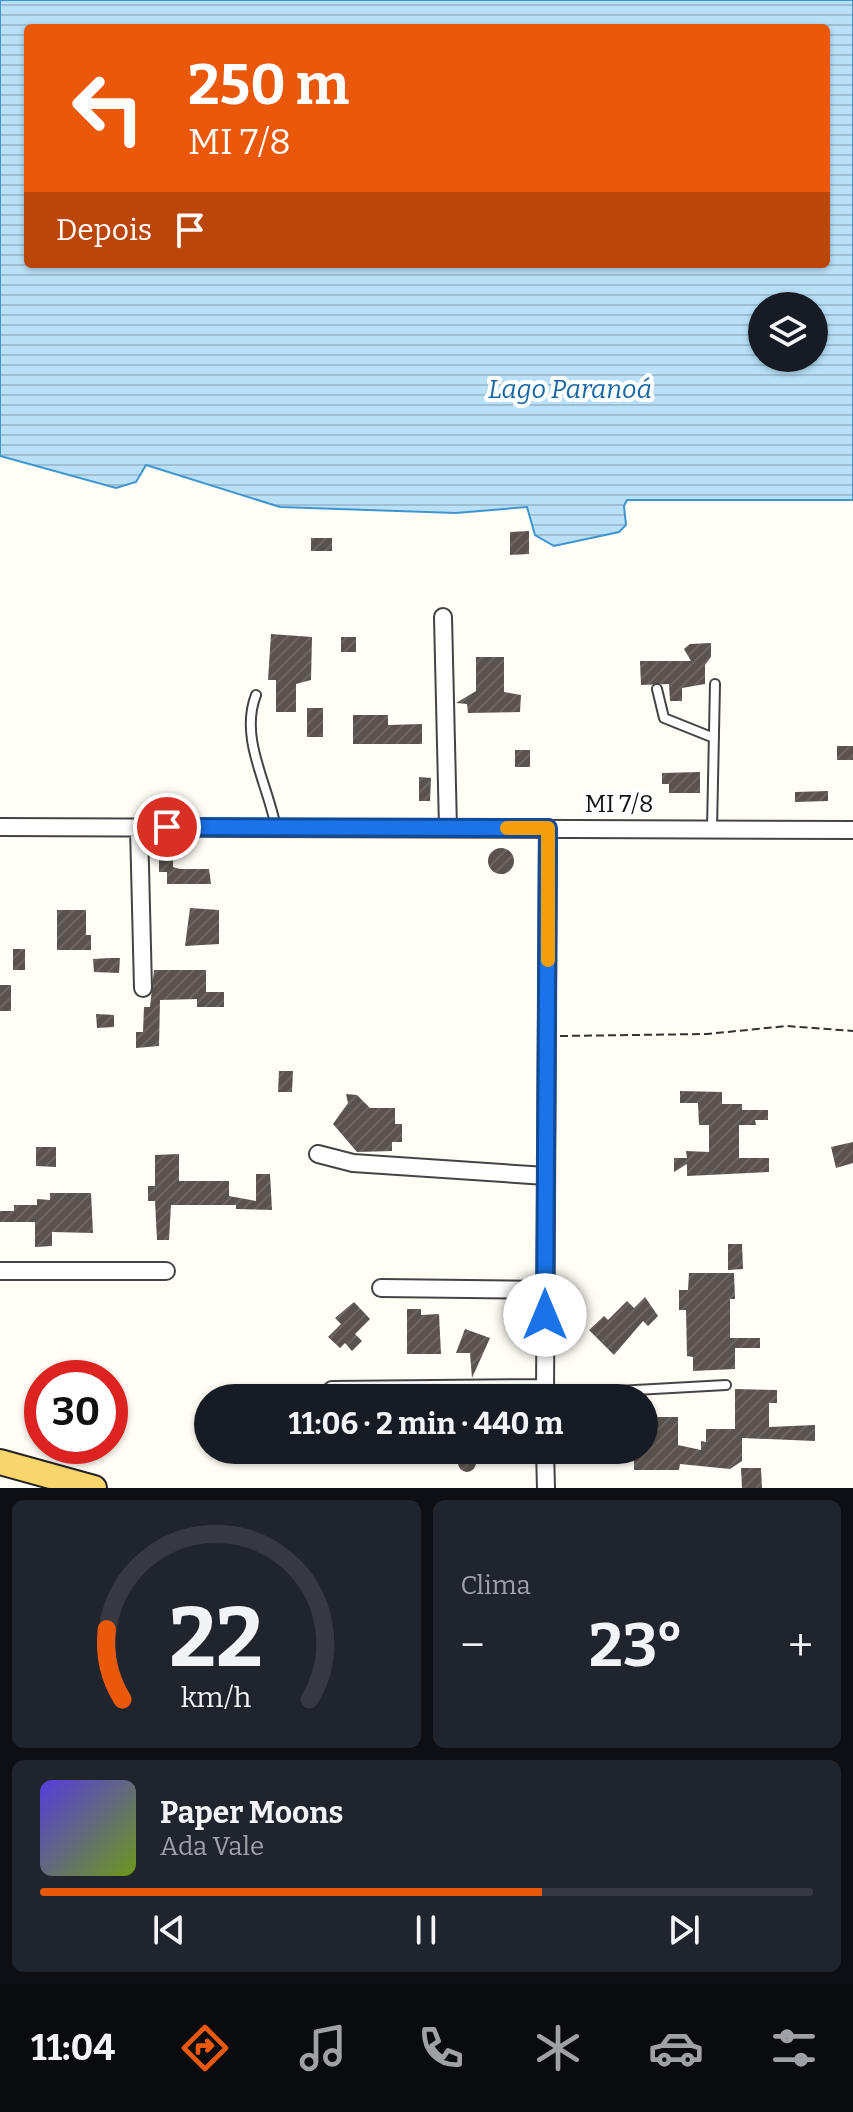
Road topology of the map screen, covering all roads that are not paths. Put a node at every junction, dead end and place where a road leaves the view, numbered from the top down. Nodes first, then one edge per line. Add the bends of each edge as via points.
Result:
1 (443, 617) dead end
2 (715, 684) dead end
3 (657, 689) dead end
4 (256, 695) dead end
5 (714, 738) junction
6 (0, 827) edge
7 (139, 827) junction
8 (276, 828) junction
9 (448, 828) junction
10 (548, 828) junction
11 (712, 829) junction
12 (853, 830) edge
13 (143, 988) dead end
14 (318, 1154) dead end
15 (546, 1176) junction
16 (0, 1271) edge
17 (166, 1271) dead end
18 (381, 1288) dead end
19 (546, 1290) junction
20 (545, 1384) edge
21 (726, 1385) dead end
22 (658, 1388) edge
23 (0, 1462) edge
24 (545, 1464) edge
25 (0, 1469) edge
26 (27, 1469) junction
27 (94, 1488) edge
28 (546, 1488) edge

1 - 9 street
2 - 5 lane
3 - 5 lane via 664,718
4 - 8 lane via 251,741
5 - 11 lane
6 - 7 street, MI 7/8
7 - 8 street, MI 7/8
7 - 13 street
8 - 9 street, MI 7/8
9 - 10 street, MI 7/8
10 - 11 street, MI 7/8
10 - 15 street
11 - 12 street, MI 7/8
14 - 15 street via 340,1162
15 - 19 street
16 - 17 street
18 - 19 street
19 - 20 street
21 - 22 lane
23 - 26 main road
24 - 28 street
25 - 26 main road
26 - 27 main road

